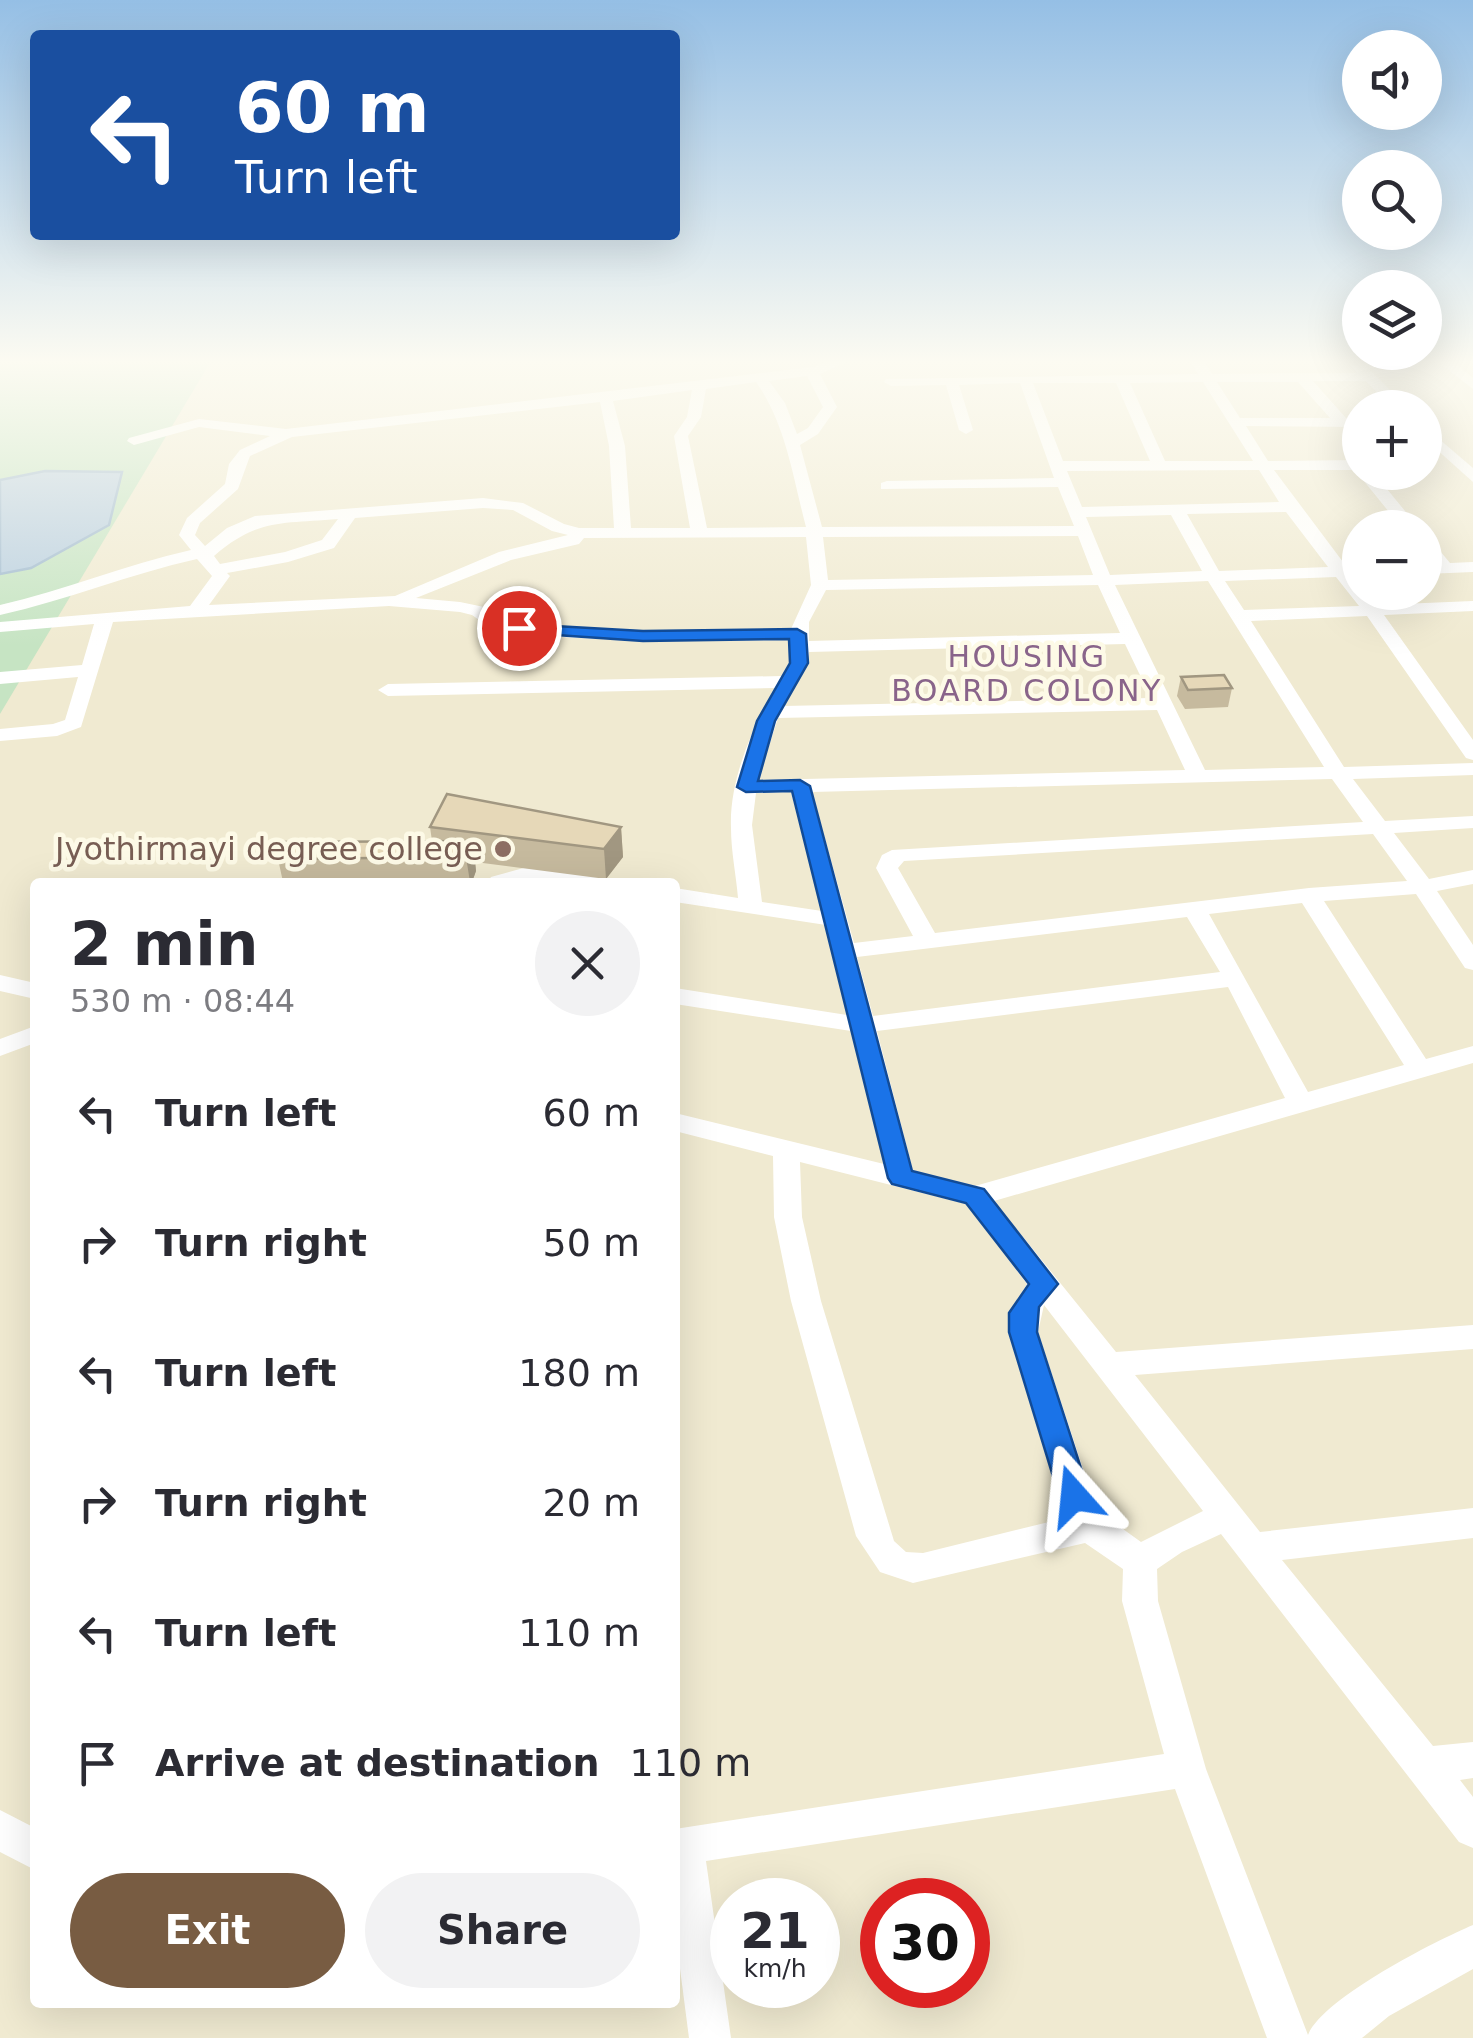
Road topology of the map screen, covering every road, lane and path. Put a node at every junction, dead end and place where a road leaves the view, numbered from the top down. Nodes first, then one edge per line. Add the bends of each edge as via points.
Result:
1 (242, 456) edge
2 (617, 456) edge
3 (685, 456) edge
4 (795, 456) edge
5 (1053, 456) edge
6 (1155, 456) edge
7 (1258, 456) edge
8 (1465, 461) edge
9 (1263, 464) junction
10 (1159, 465) junction
11 (1342, 466) edge
12 (1060, 474) junction
13 (1473, 478) edge
14 (887, 486) dead end
15 (1379, 490) edge
16 (1290, 507) junction
17 (1177, 510) junction
18 (1396, 510) edge
19 (1076, 512) junction
20 (350, 514) junction
21 (699, 530) junction
22 (1082, 531) junction
23 (623, 532) junction
24 (815, 532) junction
25 (580, 533) junction
26 (207, 559) junction
27 (1442, 563) edge
28 (1473, 567) edge
29 (1442, 568) edge
30 (1446, 568) junction
31 (1338, 571) junction
32 (1342, 571) edge
33 (1213, 576) junction
34 (1342, 576) edge
35 (1104, 580) junction
36 (820, 585) junction
37 (389, 601) junction
38 (1473, 606) edge
39 (1442, 607) edge
40 (0, 610) edge
41 (1342, 610) edge
42 (1371, 610) edge
43 (194, 613) junction
44 (1239, 616) junction
45 (105, 618) junction
46 (0, 627) edge
47 (1132, 638) junction
48 (799, 641) junction
49 (90, 670) junction
50 (0, 678) edge
51 (790, 682) junction
52 (388, 690) dead end
53 (1164, 704) junction
54 (774, 712) junction
55 (0, 735) edge
56 (1473, 754) edge
57 (1473, 769) edge
58 (1338, 773) junction
59 (1199, 778) junction
60 (800, 786) junction
61 (746, 787) junction
62 (1473, 822) edge
63 (1376, 828) junction
64 (1473, 877) edge
65 (516, 878) edge
66 (563, 878) edge
67 (1423, 887) junction
68 (1309, 895) junction
69 (680, 896) edge
70 (751, 908) junction
71 (1195, 910) junction
72 (836, 920) junction
73 (928, 942) junction
74 (844, 951) junction
75 (1473, 963) edge
76 (1236, 978) junction
77 (0, 983) edge
78 (30, 990) edge
79 (680, 997) edge
80 (863, 1025) junction
81 (30, 1036) edge
82 (0, 1048) edge
83 (1473, 1054) edge
84 (1420, 1072) junction
85 (1302, 1105) junction
86 (680, 1123) edge
87 (786, 1147) junction
88 (901, 1178) junction
89 (975, 1196) junction
90 (1044, 1284) junction
91 (1473, 1337) edge
92 (1108, 1365) junction
93 (1226, 1517) junction
94 (1473, 1523) edge
95 (1085, 1528) junction
96 (1252, 1548) junction
97 (1140, 1562) junction
98 (1473, 1760) edge
99 (1425, 1766) junction
100 (1187, 1769) junction
101 (1473, 1828) edge
102 (0, 1830) edge
103 (680, 1846) edge
104 (30, 1847) edge
105 (1473, 1946) edge
106 (710, 2038) edge
107 (1288, 2038) edge
108 (1328, 2038) edge

1 - 26 street via 232,486 187,535
2 - 23 street
3 - 21 street
4 - 24 street
5 - 12 street
6 - 10 street
7 - 9 street
8 - 13 street
9 - 10 street
9 - 11 street
9 - 16 street
10 - 12 street
12 - 14 street
12 - 19 street
15 - 18 street
16 - 17 street
16 - 31 street
17 - 19 street
17 - 33 street
19 - 22 street
20 - 25 street via 503,503
20 - 26 street via 255,521 233,530
20 - 26 street via 328,544 288,557
21 - 23 street
21 - 24 street
22 - 24 street
22 - 35 street
23 - 25 street
24 - 36 street
25 - 37 street
26 - 40 street via 123,571
26 - 43 street via 218,584
27 - 30 street
28 - 30 street
29 - 30 street
31 - 32 street
31 - 33 street
31 - 34 street
33 - 35 street
33 - 44 street
35 - 36 street
35 - 47 street
36 - 48 street
37 - 43 street
37 - 48 street via 460,607 495,623 558,632
38 - 39 street
41 - 44 street
42 - 56 street
43 - 45 street
44 - 58 street
45 - 46 street
45 - 49 street
47 - 48 street
47 - 53 street
48 - 51 street
49 - 50 street
49 - 55 street via 74,723
51 - 52 street
51 - 54 street
53 - 54 street
53 - 59 street
54 - 61 street
57 - 58 street
58 - 59 street
58 - 63 street
59 - 60 street
60 - 61 street
60 - 72 street
61 - 70 street via 742,825
62 - 63 street
63 - 67 street
63 - 73 street via 900,855 888,868
64 - 67 street
65 - 66 street
67 - 68 street
67 - 75 street
68 - 71 street
68 - 84 street
69 - 70 street
70 - 72 street
71 - 73 street
71 - 76 street
72 - 74 street
73 - 74 street
74 - 80 street
76 - 80 street
76 - 85 street
77 - 78 street
79 - 80 street
80 - 88 street
81 - 82 street
83 - 84 street
84 - 85 street
85 - 89 street
86 - 87 street
87 - 88 street
87 - 95 street via 788,1217 806,1301 885,1559 905,1569 923,1568
88 - 89 street
89 - 90 street
90 - 92 street
90 - 95 street via 1028,1301 1023,1332
91 - 92 street
92 - 93 street
93 - 96 street
93 - 97 street via 1170,1540
94 - 96 street
95 - 97 street
96 - 99 street
97 - 100 street via 1140,1600
98 - 99 street
99 - 101 street
100 - 103 street
100 - 107 street
102 - 104 street
103 - 106 street
105 - 108 street via 1374,2001

